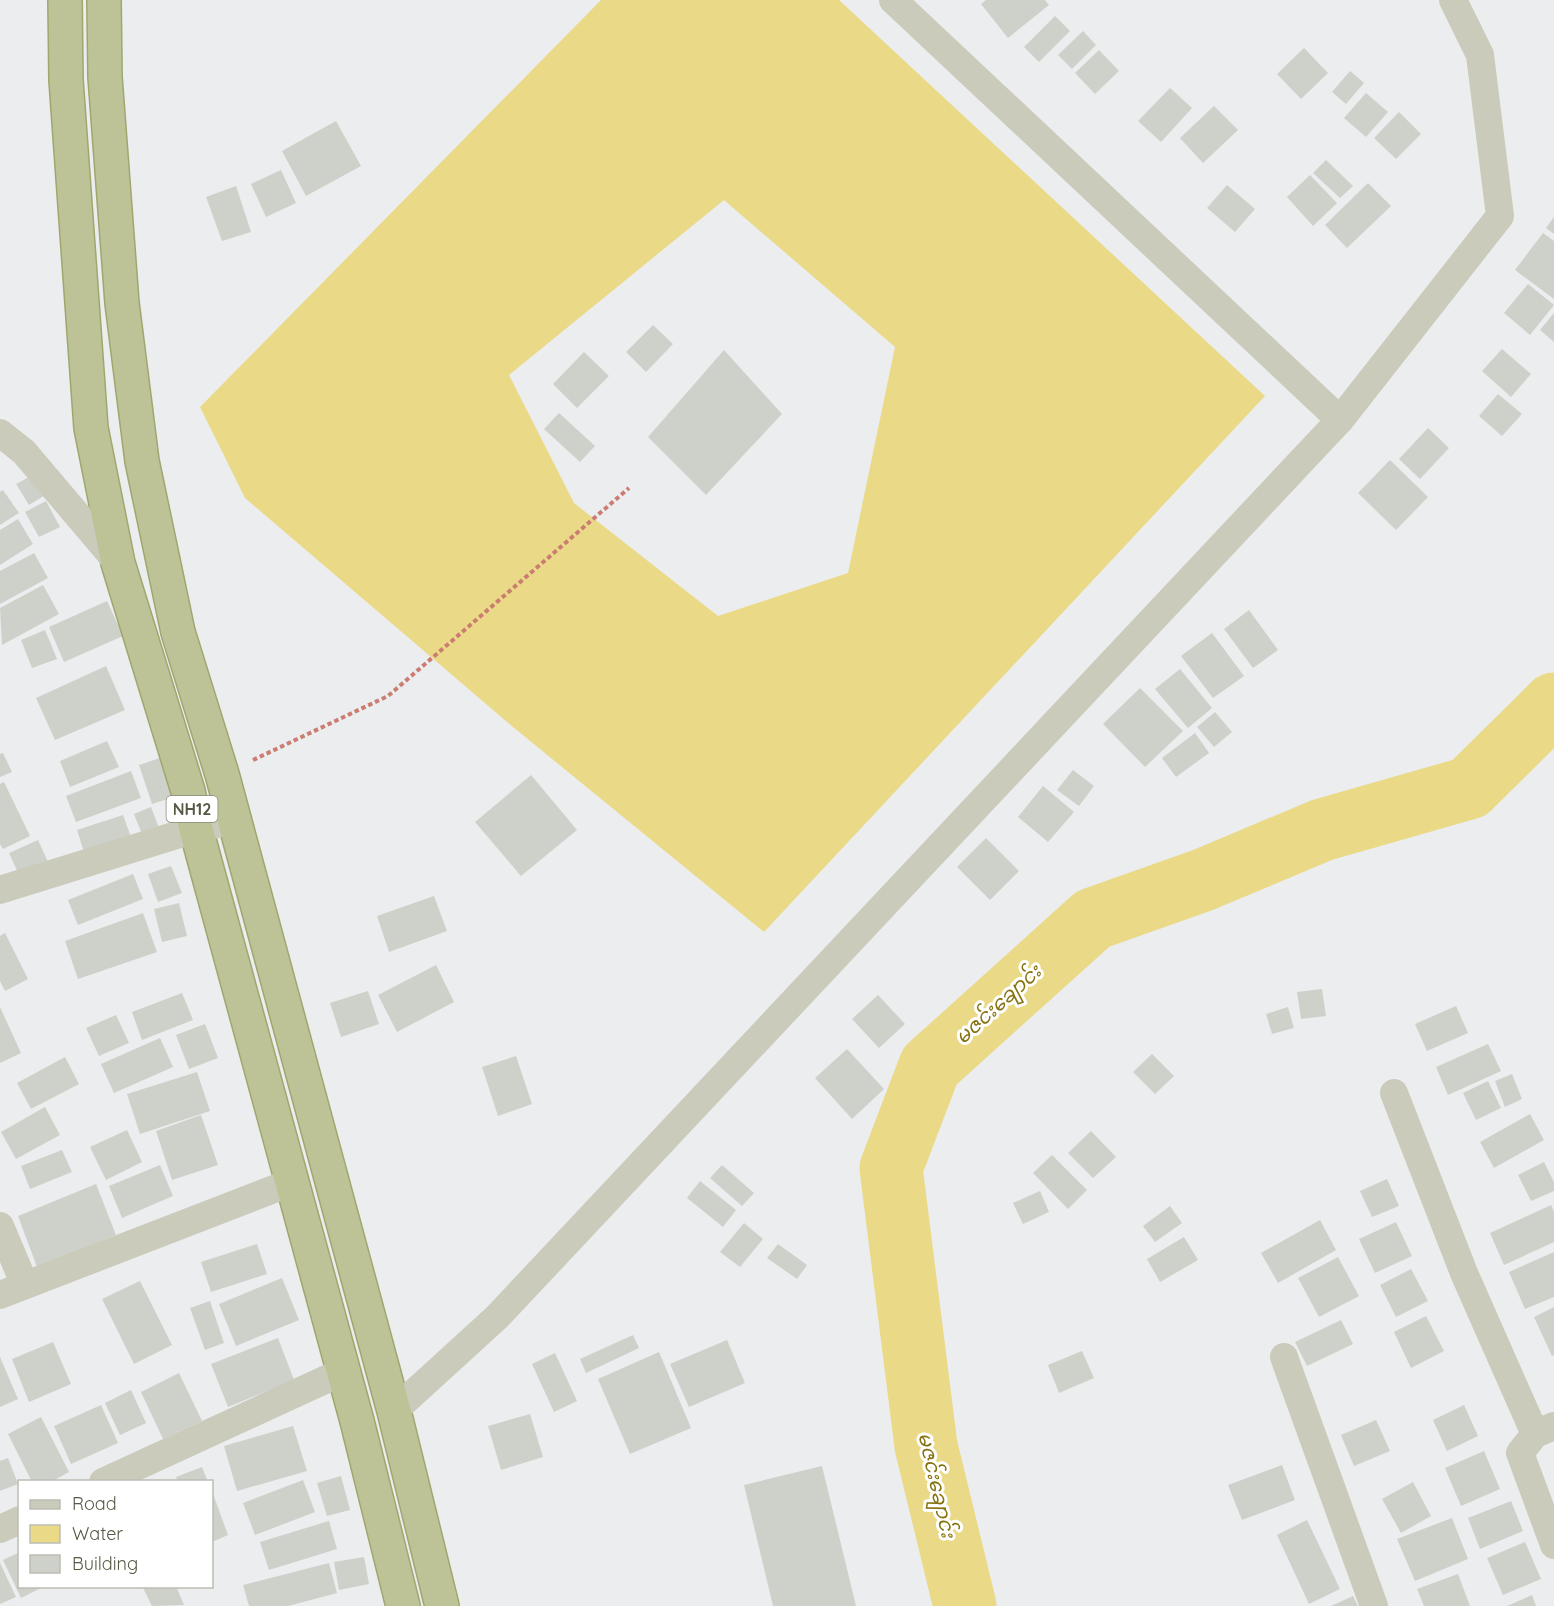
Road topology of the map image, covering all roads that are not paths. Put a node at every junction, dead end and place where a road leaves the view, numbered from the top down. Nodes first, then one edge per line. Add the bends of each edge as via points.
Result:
1 (65, 0) edge
2 (104, 0) edge
3 (893, 0) edge
4 (1453, 0) edge
5 (1340, 420) junction
6 (0, 433) edge
7 (118, 564) junction
8 (234, 820) junction
9 (196, 829) junction
10 (0, 890) edge
11 (1394, 1093) dead end
12 (292, 1182) junction
13 (0, 1226) edge
14 (12, 1289) edge
15 (1284, 1357) dead end
16 (342, 1372) junction
17 (394, 1411) junction
18 (1545, 1430) edge
19 (107, 1480) edge
20 (18, 1521) edge
21 (0, 1529) edge
22 (1554, 1545) edge
23 (403, 1606) edge
24 (442, 1606) edge
25 (1374, 1606) edge

1 - 7 highway, NH12 via 66,80 91,428
2 - 8 highway, NH12 via 105,76 122,303 142,461 178,632
3 - 5 street
4 - 5 street via 1480,56 1500,216
5 - 17 street via 497,1317
6 - 7 street via 24,452
7 - 9 highway, NH12 via 189,791
8 - 9 street
8 - 17 highway, NH12
9 - 10 street
9 - 12 highway, NH12
11 - 18 street via 1464,1273
12 - 14 street
12 - 16 highway, NH12
13 - 14 street
15 - 25 street
16 - 19 street
16 - 23 highway, NH12
17 - 24 highway, NH12
18 - 22 street via 1520,1453
20 - 21 street

